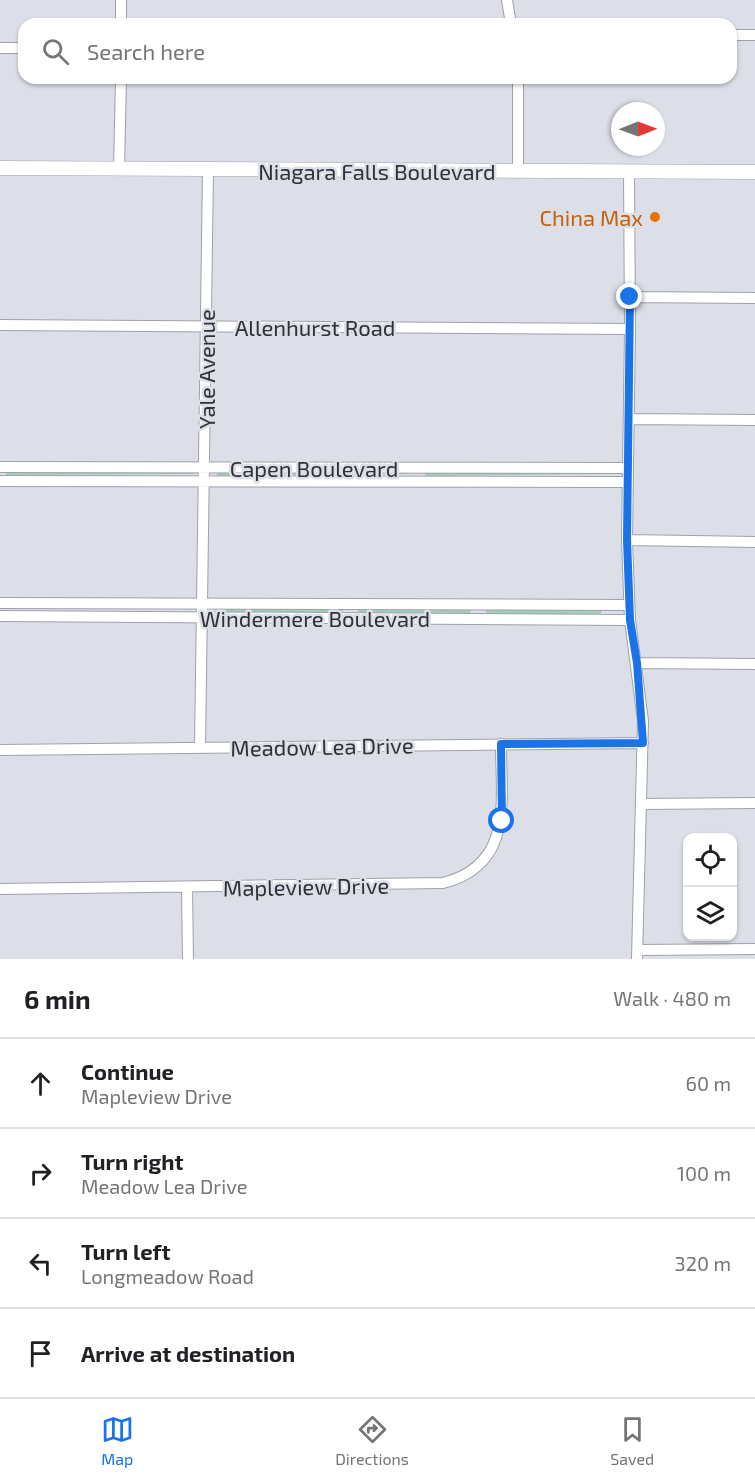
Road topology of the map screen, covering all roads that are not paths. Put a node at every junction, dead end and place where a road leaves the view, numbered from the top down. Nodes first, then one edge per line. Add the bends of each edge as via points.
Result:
1 (121, 0) edge
2 (507, 0) edge
3 (121, 18) edge
4 (510, 18) edge
5 (737, 35) edge
6 (755, 35) edge
7 (0, 48) edge
8 (18, 48) edge
9 (121, 84) edge
10 (518, 84) edge
11 (0, 168) edge
12 (119, 169) junction
13 (208, 170) junction
14 (518, 171) junction
15 (629, 171) junction
16 (755, 172) edge
17 (630, 297) junction
18 (755, 298) edge
19 (0, 325) edge
20 (206, 326) junction
21 (630, 329) junction
22 (629, 418) junction
23 (755, 420) edge
24 (0, 467) edge
25 (205, 467) junction
26 (628, 468) junction
27 (0, 481) edge
28 (205, 482) junction
29 (627, 482) junction
30 (627, 540) junction
31 (755, 542) edge
32 (203, 602) junction
33 (0, 603) edge
34 (629, 604) junction
35 (0, 616) edge
36 (202, 617) junction
37 (630, 620) junction
38 (637, 663) junction
39 (755, 664) edge
40 (643, 743) junction
41 (501, 744) junction
42 (200, 747) junction
43 (0, 750) edge
44 (755, 803) edge
45 (641, 804) junction
46 (187, 888) junction
47 (0, 890) edge
48 (755, 949) edge
49 (638, 954) edge
50 (188, 959) edge

1 - 3 street
2 - 4 street
5 - 6 street
7 - 8 street
9 - 12 street
10 - 14 street
11 - 12 main road, Niagara Falls Boulevard
12 - 13 main road, Niagara Falls Boulevard
13 - 14 main road, Niagara Falls Boulevard
13 - 20 street, Yale Avenue
14 - 15 main road, Niagara Falls Boulevard
15 - 16 main road, Niagara Falls Boulevard
15 - 17 street
17 - 18 street
17 - 21 street
19 - 20 street, Allenhurst Road
20 - 21 street, Allenhurst Road
20 - 25 street, Yale Avenue
21 - 22 street
22 - 23 street
22 - 26 street
24 - 25 street, Capen Boulevard
25 - 26 street, Capen Boulevard
25 - 28 street, Yale Avenue
26 - 29 street
27 - 28 street, Capen Boulevard
28 - 29 street, Capen Boulevard
28 - 32 street, Yale Avenue
29 - 30 street
30 - 31 street
30 - 34 street
32 - 33 street, Windermere Boulevard
32 - 34 street, Windermere Boulevard
32 - 36 street, Yale Avenue
34 - 37 street
35 - 36 street, Windermere Boulevard
36 - 37 street, Windermere Boulevard
36 - 42 street, Yale Avenue
37 - 38 street
38 - 39 street
38 - 40 street
40 - 41 street, Meadow Lea Drive
40 - 45 street
41 - 42 street, Meadow Lea Drive
41 - 46 street, Mapleview Drive via 502,821 498,836 484,860 459,878 443,884
42 - 43 street, Meadow Lea Drive
44 - 45 street
45 - 49 street
46 - 47 street, Mapleview Drive
46 - 50 street
48 - 49 street

